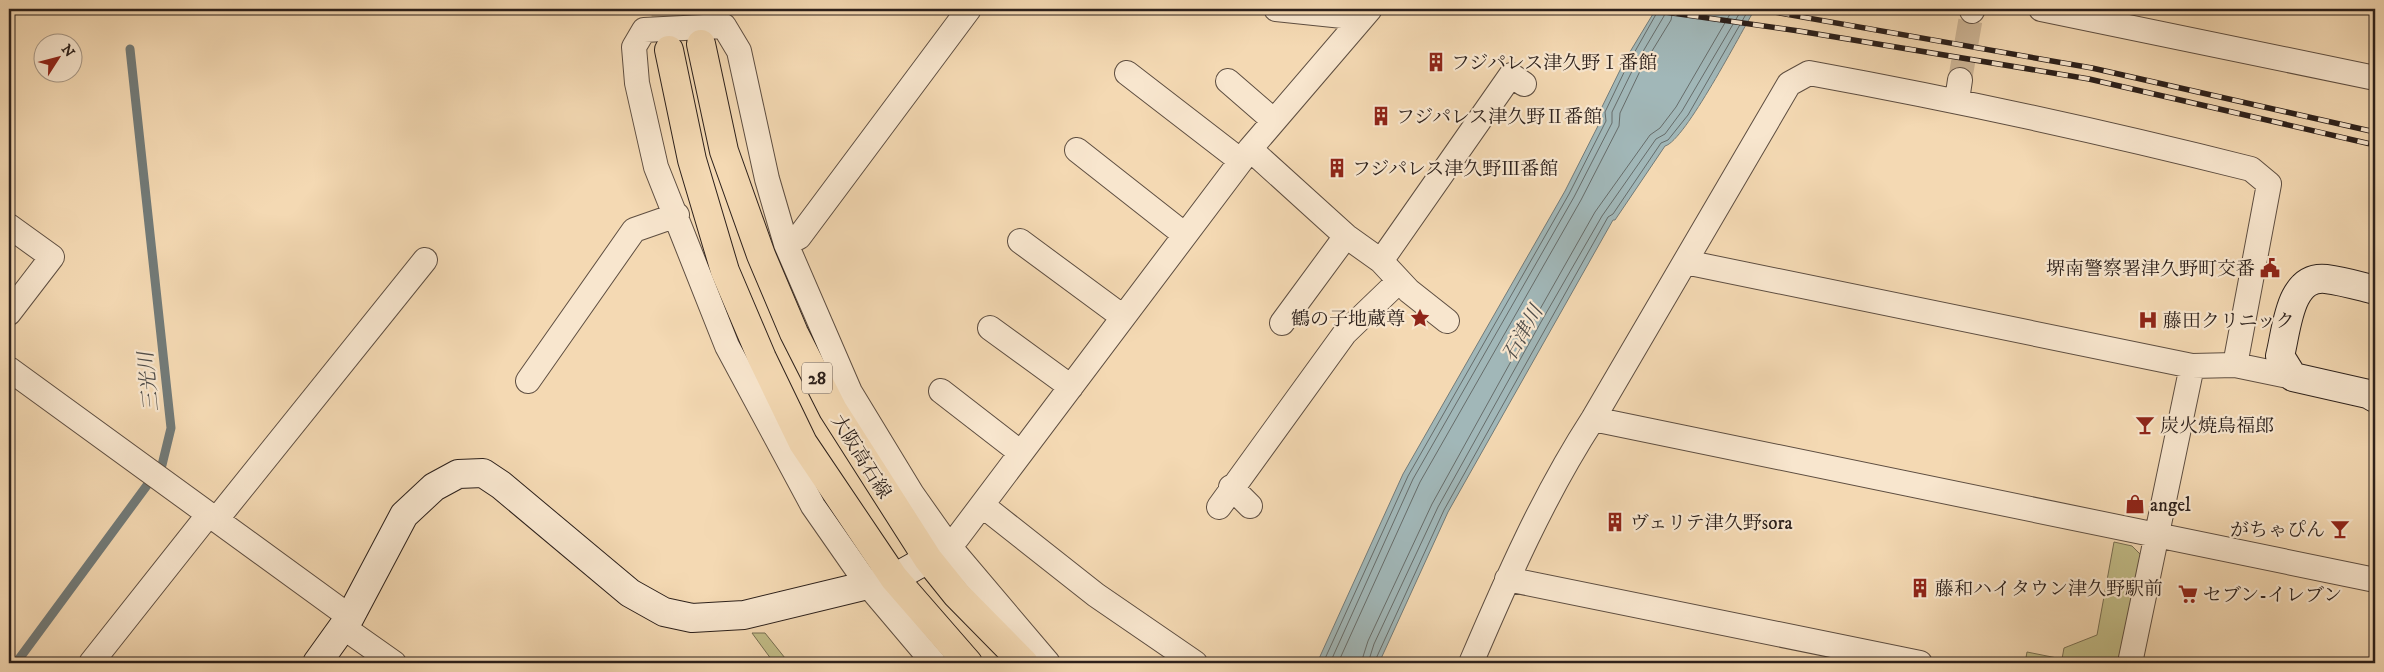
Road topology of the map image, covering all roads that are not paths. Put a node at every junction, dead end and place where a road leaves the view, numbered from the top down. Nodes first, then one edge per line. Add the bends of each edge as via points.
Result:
1 (969, 9) edge
2 (1276, 9) edge
3 (2041, 9) edge
4 (1366, 13) edge
5 (700, 44) tunnel mouth
6 (669, 50) tunnel mouth
7 (1127, 73) dead end
8 (2375, 78) edge
9 (1228, 81) dead end
10 (1524, 84) dead end
11 (1274, 121) junction
12 (1077, 150) dead end
13 (1245, 155) junction
14 (676, 215) junction
15 (9, 226) edge
16 (1185, 235) junction
17 (1346, 236) junction
18 (1020, 241) dead end
19 (786, 244) junction
20 (426, 260) dead end
21 (1381, 261) junction
22 (1685, 262) junction
23 (1399, 281) junction
24 (2375, 290) edge
25 (9, 313) edge
26 (1123, 317) junction
27 (1447, 321) dead end
28 (1282, 324) dead end
29 (990, 328) dead end
30 (2235, 364) junction
31 (2192, 366) junction
32 (9, 369) edge
33 (2292, 377) junction
34 (528, 381) dead end
35 (1071, 387) junction
36 (942, 391) dead end
37 (2375, 398) edge
38 (1593, 419) junction
39 (1021, 453) junction
40 (1231, 488) junction
41 (982, 505) junction
42 (1250, 506) dead end
43 (1219, 507) dead end
44 (212, 517) junction
45 (2157, 536) junction
46 (938, 552) junction
47 (894, 578) junction
48 (1507, 579) junction
49 (2375, 580) edge
50 (868, 585) junction
51 (346, 622) junction
52 (91, 663) edge
53 (317, 663) edge
54 (394, 663) edge
55 (934, 663) edge
56 (968, 663) edge
57 (1024, 663) edge
58 (1048, 663) edge
59 (1195, 663) edge
60 (1471, 663) edge
61 (1920, 663) edge
62 (2130, 663) edge

1 - 19 street via 799,237
2 - 4 street
3 - 8 street
4 - 11 street
5 - 46 main road, 大阪高石線 / 28 via 724,152 761,255 794,333 833,410
6 - 47 main road, 28 via 695,169 726,271 762,358 803,443
7 - 13 street
9 - 11 street
10 - 21 street via 1511,75
11 - 13 street
12 - 16 street
13 - 16 street
13 - 17 street
14 - 19 street via 656,167 637,83 634,47 644,30 724,26 739,51 767,179
14 - 34 street via 634,230
14 - 50 street via 727,346 813,506
15 - 25 street via 52,257
16 - 26 street
17 - 21 street
17 - 28 street
18 - 26 street
19 - 46 street via 850,392 912,494
20 - 44 street
21 - 23 street
22 - 30 street via 1789,84 1809,73 1959,90 2105,132 2251,168 2269,184
22 - 31 street
22 - 38 street
23 - 27 street
23 - 40 street via 1345,333
24 - 33 street via 2324,279 2306,283 2295,295 2280,356
26 - 35 street
29 - 35 street
30 - 31 street
30 - 33 street
31 - 45 street
32 - 44 street
33 - 37 street
35 - 39 street
36 - 39 street
38 - 45 street
38 - 48 street via 1566,460
39 - 41 street
40 - 42 street
40 - 43 street
41 - 46 street via 957,538
41 - 59 street via 1096,595
44 - 51 street
44 - 52 street
45 - 49 street
45 - 62 street
46 - 47 street
46 - 57 main road, 大阪高石線 / 28 via 957,595
46 - 58 street
47 - 50 street
47 - 56 main road, 28
48 - 60 street
48 - 61 street
50 - 51 street via 744,615 692,618 664,612 630,593 501,485 483,473 458,474 434,488 404,515
50 - 55 street
51 - 53 street
51 - 54 street

